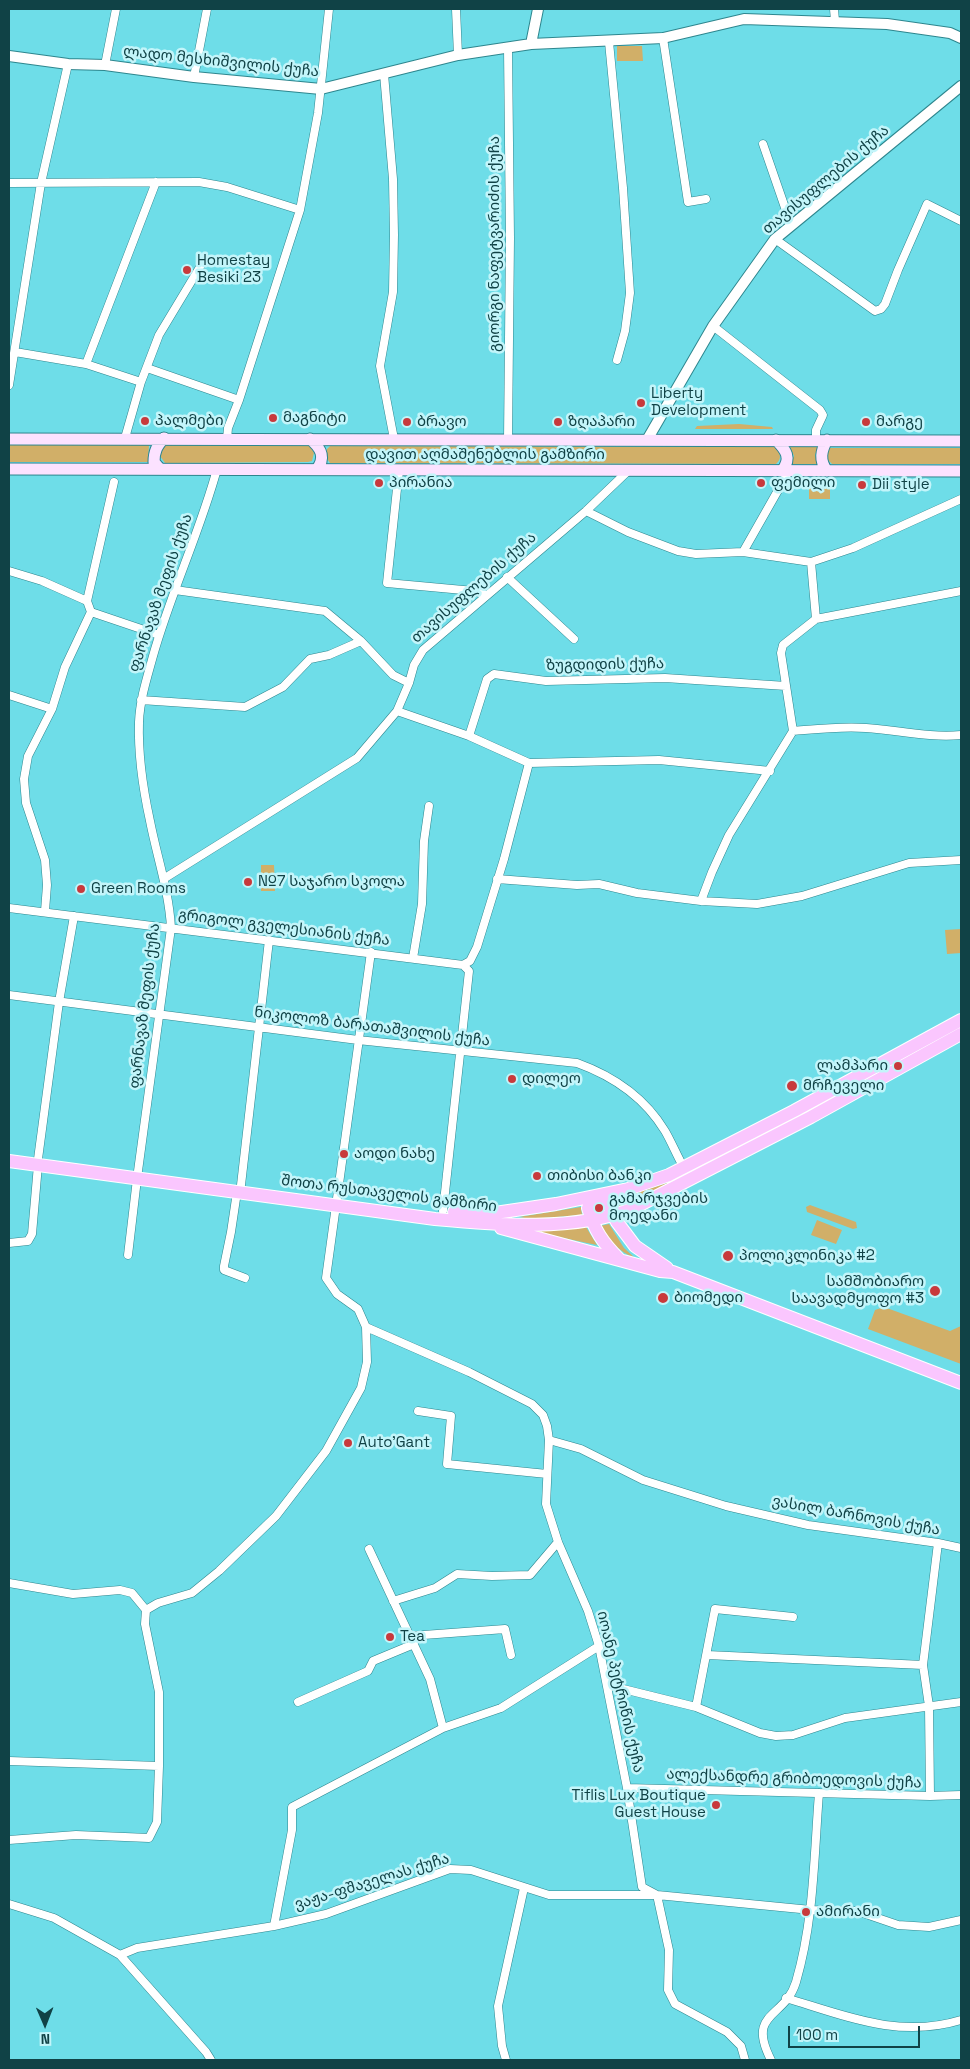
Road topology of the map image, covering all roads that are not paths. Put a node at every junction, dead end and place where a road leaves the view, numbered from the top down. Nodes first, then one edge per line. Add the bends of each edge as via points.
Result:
1 (116, 9) edge
2 (207, 9) edge
3 (329, 9) edge
4 (456, 9) edge
5 (538, 9) edge
6 (834, 9) edge
7 (835, 21) junction
8 (662, 38) junction
9 (961, 38) edge
10 (610, 42) junction
11 (531, 44) junction
12 (508, 48) junction
13 (458, 55) junction
14 (9, 56) edge
15 (68, 64) junction
16 (105, 65) junction
17 (384, 74) junction
18 (194, 77) junction
19 (961, 86) edge
20 (321, 89) junction
21 (764, 144) dead end
22 (156, 182) junction
23 (9, 183) edge
24 (41, 183) junction
25 (706, 199) dead end
26 (300, 210) junction
27 (961, 221) edge
28 (791, 225) junction
29 (775, 239) junction
30 (200, 267) dead end
31 (713, 326) junction
32 (9, 329) edge
33 (18, 331) junction
34 (15, 352) junction
35 (617, 360) dead end
36 (86, 364) junction
37 (147, 368) junction
38 (141, 382) junction
39 (9, 385) edge
40 (239, 400) junction
41 (125, 438) junction
42 (164, 438) junction
43 (227, 438) junction
44 (9, 439) edge
45 (310, 439) junction
46 (394, 439) junction
47 (508, 440) junction
48 (647, 440) junction
49 (776, 440) junction
50 (821, 440) junction
51 (961, 441) edge
52 (159, 468) junction
53 (9, 469) edge
54 (217, 469) junction
55 (317, 469) junction
56 (400, 470) junction
57 (629, 470) junction
58 (786, 471) junction
59 (827, 471) junction
60 (961, 471) edge
61 (114, 482) dead end
62 (961, 499) edge
63 (586, 511) junction
64 (743, 552) junction
65 (812, 562) junction
66 (9, 571) edge
67 (507, 577) junction
68 (175, 590) junction
69 (961, 591) edge
70 (486, 595) junction
71 (87, 601) junction
72 (91, 612) junction
73 (816, 620) junction
74 (159, 636) junction
75 (574, 638) dead end
76 (361, 641) junction
77 (409, 683) junction
78 (786, 686) junction
79 (9, 695) edge
80 (141, 700) junction
81 (52, 709) junction
82 (397, 711) junction
83 (793, 731) junction
84 (961, 735) edge
85 (469, 736) junction
86 (529, 763) junction
87 (770, 771) junction
88 (429, 806) dead end
89 (961, 860) edge
90 (165, 878) junction
91 (497, 879) junction
92 (701, 902) junction
93 (9, 908) edge
94 (45, 911) junction
95 (74, 916) junction
96 (171, 928) junction
97 (269, 940) junction
98 (371, 952) junction
99 (413, 958) junction
100 (463, 964) junction
101 (9, 995) edge
102 (59, 1002) junction
103 (159, 1014) junction
104 (961, 1020) edge
105 (258, 1028) junction
106 (961, 1034) edge
107 (358, 1040) junction
108 (461, 1052) junction
109 (9, 1155) edge
110 (9, 1161) edge
111 (38, 1162) junction
112 (684, 1168) junction
113 (137, 1175) junction
114 (239, 1189) junction
115 (595, 1197) junction
116 (337, 1201) junction
117 (443, 1211) junction
118 (614, 1216) junction
119 (591, 1221) junction
120 (487, 1224) junction
121 (9, 1243) edge
122 (128, 1255) dead end
123 (619, 1259) junction
124 (674, 1272) junction
125 (245, 1278) dead end
126 (366, 1327) junction
127 (961, 1383) edge
128 (418, 1411) dead end
129 (549, 1440) junction
130 (547, 1474) junction
131 (558, 1542) junction
132 (938, 1543) junction
133 (961, 1548) edge
134 (368, 1549) dead end
135 (9, 1583) edge
136 (394, 1600) junction
137 (146, 1610) junction
138 (793, 1617) dead end
139 (410, 1636) junction
140 (414, 1644) junction
141 (599, 1646) junction
142 (707, 1654) junction
143 (511, 1655) dead end
144 (923, 1665) junction
145 (607, 1685) junction
146 (298, 1702) dead end
147 (961, 1702) edge
148 (929, 1706) junction
149 (696, 1707) junction
150 (443, 1728) junction
151 (9, 1761) edge
152 (159, 1766) junction
153 (627, 1788) junction
154 (819, 1793) junction
155 (961, 1795) edge
156 (930, 1796) junction
157 (9, 1840) edge
158 (642, 1887) junction
159 (524, 1888) junction
160 (631, 1895) junction
161 (657, 1895) junction
162 (9, 1904) edge
163 (811, 1910) junction
164 (961, 1920) edge
165 (274, 1926) junction
166 (120, 1955) junction
167 (786, 1998) junction
168 (961, 2020) edge
169 (211, 2060) edge
170 (506, 2060) edge
171 (745, 2060) edge
172 (771, 2060) edge

1 - 16 street
2 - 18 street
3 - 20 street
4 - 13 street
5 - 11 street
6 - 7 street
7 - 8 street, ლადო მესხიშვილის ქუჩა via 744,19
7 - 9 street, ლადო მესხიშვილის ქუჩა via 887,24 950,33
8 - 10 street, ლადო მესხიშვილის ქუჩა
8 - 25 street via 688,202
10 - 11 street, ლადო მესხიშვილის ქუჩა
10 - 35 street via 630,293
11 - 12 street, ლადო მესხიშვილის ქუჩა
12 - 13 street, ლადო მესხიშვილის ქუჩა
12 - 47 street, გიორგი ნაფეტვარიძის ქუჩა
13 - 17 street, ლადო მესხიშვილის ქუჩა
14 - 15 street, ლადო მესხიშვილის ქუჩა
15 - 16 street, ლადო მესხიშვილის ქუჩა
15 - 24 street
16 - 18 street, ლადო მესხიშვილის ქუჩა
17 - 20 street, ლადო მესხიშვილის ქუჩა
17 - 46 street via 394,235 392,292 380,366
18 - 20 street, ლადო მესხიშვილის ქუჩა
19 - 28 street, თავისუფლების ქუჩა
20 - 26 street
21 - 28 street
22 - 24 street
22 - 26 street via 199,182
22 - 36 street
23 - 24 street
24 - 33 street
26 - 40 street
27 - 29 street via 927,204 885,304 875,311
28 - 29 street, თავისუფლების ქუჩა
29 - 31 street, თავისუფლების ქუჩა
30 - 37 street via 159,336
31 - 48 street, თავისუფლების ქუჩა
31 - 50 street via 820,410 823,415 816,430
32 - 33 street
33 - 34 street
34 - 36 street
34 - 39 street
36 - 38 street
37 - 38 street
37 - 40 street
38 - 41 street
40 - 43 street
41 - 42 main road, დავით აღმაშენებლის გამზირი
41 - 44 main road, დავით აღმაშენებლის გამზირი
42 - 43 main road, დავით აღმაშენებლის გამზირი
42 - 52 main road via 154,454 154,462
43 - 45 main road, დავით აღმაშენებლის გამზირი
45 - 46 main road, დავით აღმაშენებლის გამზირი
45 - 55 main road via 320,447 322,455
46 - 47 main road, დავით აღმაშენებლის გამზირი
47 - 48 main road, დავით აღმაშენებლის გამზირი
48 - 49 main road, დავით აღმაშენებლის გამზირი
49 - 50 main road, დავით აღმაშენებლის გამზირი
49 - 58 main road via 788,456
50 - 51 main road, დავით აღმაშენებლის გამზირი
50 - 59 main road via 822,464
52 - 53 main road, დავით აღმაშენებლის გამზირი
52 - 54 main road, დავით აღმაშენებლის გამზირი
54 - 55 main road, დავით აღმაშენებლის გამზირი
54 - 68 street, ფარნავაზ მეფის ქუჩა
55 - 56 main road, დავით აღმაშენებლის გამზირი
56 - 57 main road, დავით აღმაშენებლის გამზირი
56 - 70 street via 387,583 474,591
57 - 58 main road, დავით აღმაშენებლის გამზირი
57 - 63 street, თავისუფლების ქუჩა
58 - 59 main road, დავით აღმაშენებლის გამზირი
58 - 64 street
59 - 60 main road, დავით აღმაშენებლის გამზირი
61 - 71 street
62 - 65 street via 853,548
63 - 64 street via 628,532 678,551 696,554
63 - 67 street, თავისუფლების ქუჩა
64 - 65 street
65 - 73 street
66 - 71 street via 42,581
67 - 70 street, თავისუფლების ქუჩა
67 - 75 street
68 - 74 street, ფარნავაზ მეფის ქუჩა
68 - 76 street via 325,611
69 - 73 street
70 - 77 street, თავისუფლების ქუჩა via 423,650
71 - 72 street
72 - 74 street
72 - 81 street via 65,667
73 - 78 street via 781,649
74 - 80 street, ფარნავაზ მეფის ქუჩა
76 - 77 street via 393,675
76 - 80 street via 329,655 310,659 283,687 245,706
77 - 82 street, თავისუფლების ქუჩა
78 - 83 street
78 - 85 street, ზუგდიდის ქუჩა via 665,678 546,681 494,674 487,679
79 - 81 street
80 - 90 street, ფარნავაზ მეფის ქუჩა via 139,742 144,785 149,820
81 - 94 street via 28,756 24,779 26,803 46,860
82 - 85 street
82 - 90 street, თავისუფლების ქუჩა via 357,758
83 - 84 street via 864,728
83 - 87 street
85 - 86 street
86 - 87 street via 659,760
86 - 91 street
87 - 92 street via 729,836
88 - 99 street via 422,904
89 - 92 street via 909,863 802,896 757,904
90 - 96 street, ფარნავაზ მეფის ქუჩა
91 - 92 street via 599,884
91 - 100 street via 477,947 470,961
93 - 94 street, გრიგოლ გველესიანის ქუჩა
94 - 95 street, გრიგოლ გველესიანის ქუჩა
95 - 96 street, გრიგოლ გველესიანის ქუჩა
95 - 102 street
96 - 97 street, გრიგოლ გველესიანის ქუჩა
96 - 103 street, ფარნავაზ მეფის ქუჩა
97 - 98 street, გრიგოლ გველესიანის ქუჩა
97 - 105 street
98 - 99 street, გრიგოლ გველესიანის ქუჩა
98 - 107 street
99 - 100 street, გრიგოლ გველესიანის ქუჩა
100 - 108 street via 469,971
101 - 102 street, ნიკოლოზ ბარათაშვილის ქუჩა
102 - 103 street, ნიკოლოზ ბარათაშვილის ქუჩა
102 - 111 street
103 - 105 street, ნიკოლოზ ბარათაშვილის ქუჩა
103 - 113 street, ფარნავაზ მეფის ქუჩა
104 - 112 main road, შოთა რუსთაველის გამზირი
105 - 107 street, ნიკოლოზ ბარათაშვილის ქუჩა
105 - 114 street
106 - 118 main road, შოთა რუსთაველის გამზირი via 811,1117
107 - 108 street, ნიკოლოზ ბარათაშვილის ქუჩა
107 - 116 street
108 - 112 street, ნიკოლოზ ბარათაშვილის ქუჩა via 577,1063 597,1070 643,1102 665,1131
108 - 117 street
109 - 111 main road, შოთა რუსთაველის გამზირი
110 - 111 main road, შოთა რუსთაველის გამზირი
111 - 113 main road, შოთა რუსთაველის გამზირი
111 - 121 street via 32,1234 28,1241
112 - 115 main road, შოთა რუსთაველის გამზირი via 637,1186
113 - 114 main road, შოთა რუსთაველის გამზირი
113 - 122 street, ფარნავაზ მეფის ქუჩა
114 - 116 main road, შოთა რუსთაველის გამზირი
114 - 125 street via 224,1270
115 - 117 main road, შოთა რუსთაველის გამზირი via 495,1213
115 - 118 main road via 607,1202
115 - 119 main road via 588,1208
116 - 117 main road, შოთა რუსთაველის გამზირი
116 - 120 main road, შოთა რუსთაველის გამზირი via 435,1219
116 - 126 street via 326,1278 337,1294 358,1309
118 - 119 main road, შოთა რუსთაველის გამზირი
118 - 124 main road via 635,1246
119 - 120 main road, შოთა რუსთაველის გამზირი
119 - 123 main road via 603,1242
120 - 123 main road
123 - 124 main road
124 - 127 main road
126 - 129 street, იოანე პეტრიწის ქუჩა via 469,1372 532,1404 543,1415
126 - 137 street via 367,1362 361,1388 326,1451 276,1516 192,1593
128 - 130 street via 451,1416 447,1464
129 - 130 street, იოანე პეტრიწის ქუჩა
129 - 132 street, ვასილ ბარნოვის ქუჩა via 581,1449 642,1480 726,1506 808,1525
130 - 131 street, იოანე პეტრიწის ქუჩა via 546,1504
131 - 136 street via 530,1575 457,1574 435,1588
131 - 141 street, იოანე პეტრიწის ქუჩა via 588,1611
132 - 133 street, ვასილ ბარნოვის ქუჩა
132 - 144 street
134 - 136 street
135 - 137 street via 73,1594 120,1590 132,1594
136 - 139 street
137 - 152 street via 145,1624 159,1692
138 - 142 street via 715,1609
139 - 140 street
139 - 143 street via 505,1629
140 - 146 street via 374,1661 368,1671
140 - 150 street via 430,1680
141 - 145 street, იოანე პეტრიწის ქუჩა
141 - 150 street via 501,1708
142 - 144 street
142 - 149 street
144 - 148 street
145 - 149 street
145 - 153 street, იოანე პეტრიწის ქუჩა
147 - 148 street
148 - 149 street via 845,1718 793,1735 776,1736 760,1733
148 - 156 street
150 - 165 street via 292,1807 292,1830
151 - 152 street
152 - 157 street via 156,1822 149,1838 76,1835
153 - 154 street, ალექსანდრე გრიბოედოვის ქუჩა
153 - 158 street, იოანე პეტრიწის ქუჩა
154 - 156 street, ალექსანდრე გრიბოედოვის ქუჩა
154 - 163 street
155 - 156 street, ალექსანდრე გრიბოედოვის ქუჩა
158 - 160 street
158 - 161 street
159 - 160 street, ვაჟა-ფშაველას ქუჩა via 548,1895
159 - 165 street, ვაჟა-ფშაველას ქუჩა via 471,1870 450,1869 326,1914
159 - 170 street via 498,2006
160 - 161 street, ვაჟა-ფშაველას ქუჩა
161 - 163 street, ვაჟა-ფშაველას ქუჩა
161 - 171 street via 669,1950 668,1990 675,2004 727,2032 741,2046
162 - 166 street via 54,1918
163 - 164 street, ვაჟა-ფშაველას ქუჩა via 857,1911 898,1925 929,1926
163 - 167 street via 796,1984
165 - 166 street, ვაჟა-ფშაველას ქუჩა via 137,1948
166 - 169 street
167 - 168 street via 890,2027 915,2029
167 - 172 street via 762,2030 764,2046

